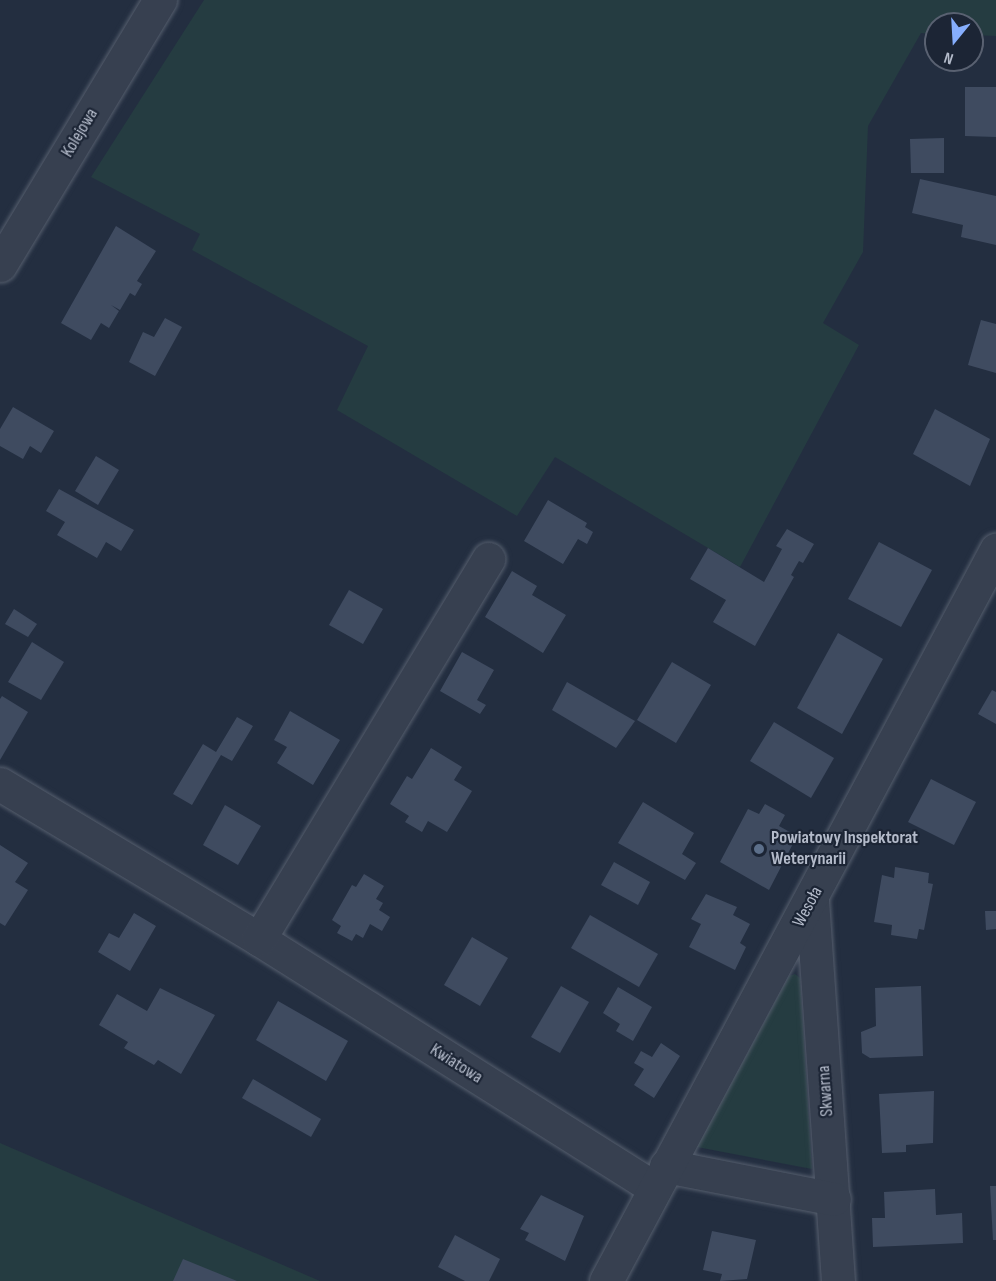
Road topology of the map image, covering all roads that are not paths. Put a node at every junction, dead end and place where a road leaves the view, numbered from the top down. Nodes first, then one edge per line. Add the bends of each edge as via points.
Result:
1 (160, 0) edge
2 (1, 260) edge
3 (996, 550) edge
4 (488, 559) dead end
5 (0, 784) edge
6 (812, 900) junction
7 (259, 939) junction
8 (660, 1177) junction
9 (834, 1199) junction
10 (606, 1281) edge
11 (838, 1281) edge

1 - 2 street, Kolejowa
3 - 6 street, Wesoła
4 - 7 street
5 - 7 street, Kwiatowa
6 - 8 street, Wesoła
6 - 9 street, Skwarna
7 - 8 street, Kwiatowa
8 - 9 street
8 - 10 street, Wesoła
9 - 11 street, Skwarna

